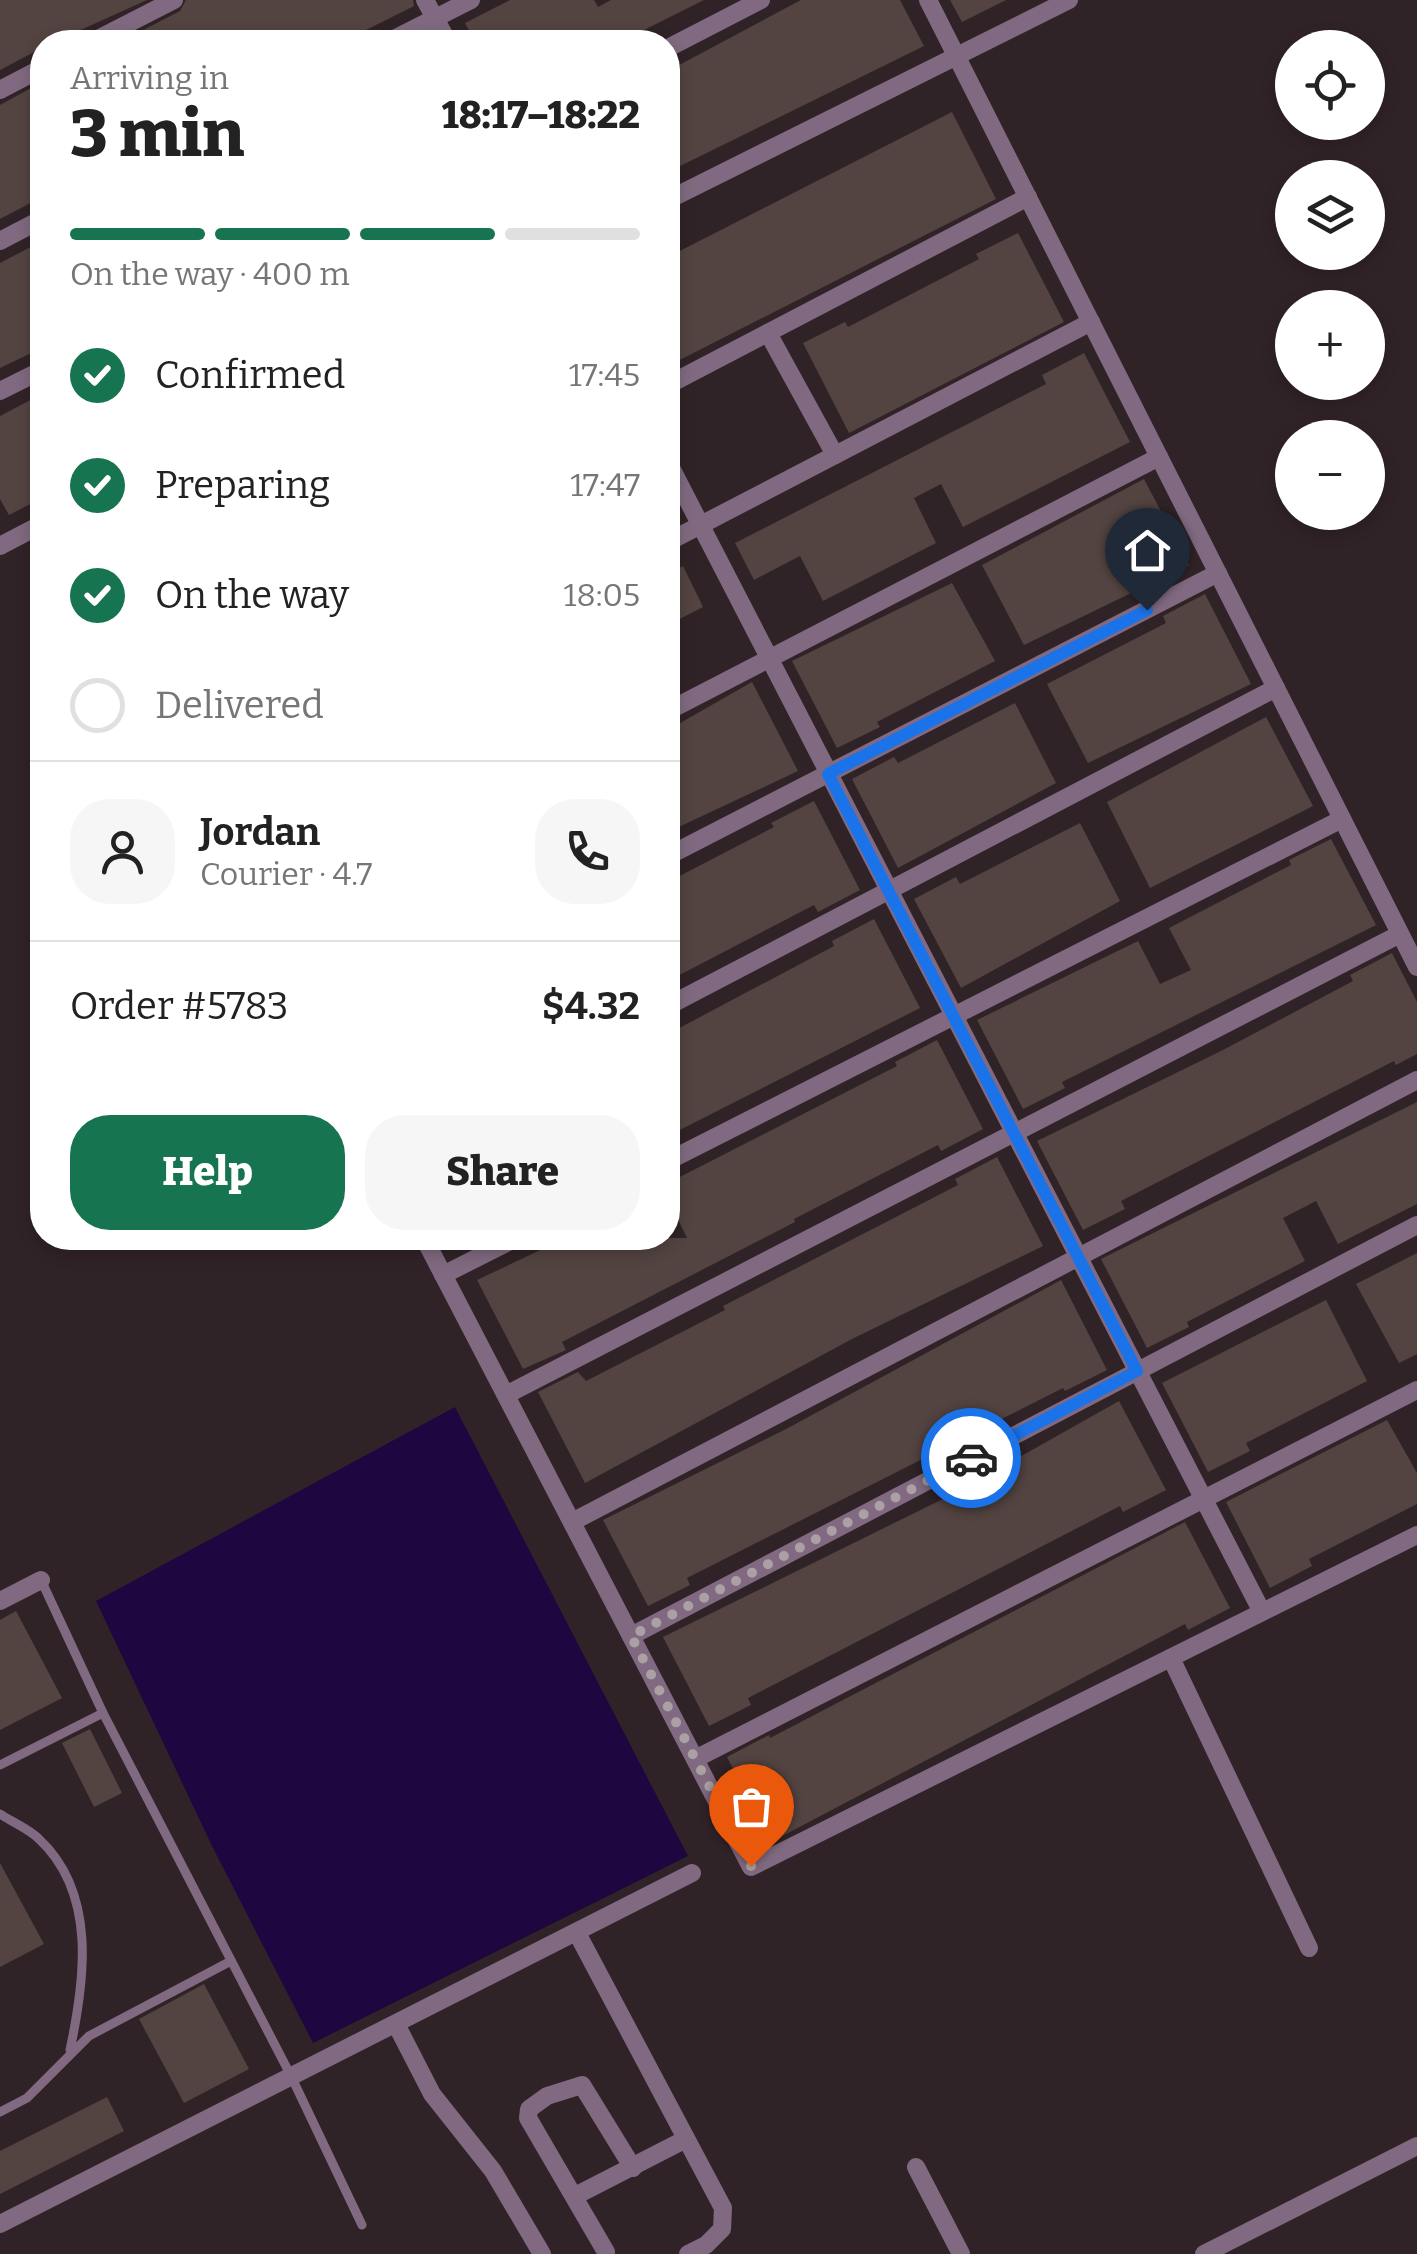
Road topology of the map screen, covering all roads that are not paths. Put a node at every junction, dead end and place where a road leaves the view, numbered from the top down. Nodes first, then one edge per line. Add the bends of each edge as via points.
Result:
1 (174, 0) edge
2 (425, 0) edge
3 (471, 0) edge
4 (761, 0) edge
5 (928, 0) edge
6 (1069, 0) edge
7 (435, 18) junction
8 (115, 30) edge
9 (412, 30) edge
10 (442, 30) edge
11 (680, 42) edge
12 (956, 55) junction
13 (30, 74) edge
14 (0, 90) edge
15 (680, 194) edge
16 (1028, 197) junction
17 (30, 225) edge
18 (0, 241) edge
19 (1091, 322) junction
20 (768, 333) junction
21 (30, 376) edge
22 (680, 379) edge
23 (0, 392) edge
24 (835, 455) junction
25 (1159, 457) junction
26 (680, 486) edge
27 (700, 525) junction
28 (30, 530) edge
29 (680, 536) edge
30 (0, 545) edge
31 (1218, 573) junction
32 (769, 658) junction
33 (1276, 688) junction
34 (680, 705) edge
35 (828, 774) junction
36 (1342, 819) junction
37 (680, 850) edge
38 (889, 890) junction
39 (1400, 934) junction
40 (1417, 968) edge
41 (680, 1000) edge
42 (954, 1016) junction
43 (1417, 1080) edge
44 (1014, 1133) junction
45 (680, 1155) edge
46 (1417, 1225) edge
47 (430, 1250) edge
48 (492, 1250) edge
49 (1078, 1257) junction
50 (443, 1275) junction
51 (1137, 1371) junction
52 (1417, 1390) edge
53 (506, 1395) junction
54 (1203, 1499) junction
55 (572, 1522) junction
56 (1417, 1535) edge
57 (41, 1580) joint
58 (0, 1601) edge
59 (1262, 1612) junction
60 (631, 1636) junction
61 (1170, 1658) junction
62 (103, 1713) junction
63 (695, 1758) junction
64 (0, 1766) edge
65 (0, 1814) edge
66 (692, 1873) dead end
67 (576, 1933) junction
68 (1309, 1948) dead end
69 (231, 1960) junction
70 (397, 2026) junction
71 (70, 2050) junction
72 (291, 2076) junction
73 (0, 2112) edge
74 (686, 2139) junction
75 (1417, 2146) edge
76 (916, 2167) dead end
77 (633, 2168) junction
78 (576, 2196) junction
79 (0, 2224) edge
80 (362, 2225) dead end
81 (606, 2252) edge
82 (542, 2254) edge
83 (688, 2254) edge
84 (961, 2254) edge
85 (1204, 2254) edge

1 - 8 street
2 - 7 street
3 - 7 street
4 - 11 street
5 - 12 street
6 - 12 street
7 - 9 street
7 - 10 street
12 - 15 street
12 - 16 street
13 - 14 street
16 - 19 street
16 - 20 street
17 - 18 street
19 - 24 street
19 - 25 street
20 - 22 street
20 - 24 street
21 - 23 street
24 - 27 street
25 - 31 street
25 - 32 street
26 - 27 street
27 - 29 street
27 - 32 street
28 - 30 street
31 - 33 street
31 - 35 street
32 - 34 street
32 - 35 street
33 - 36 street
33 - 38 street
35 - 37 street
35 - 38 street
36 - 39 street
36 - 42 street
38 - 41 street
38 - 42 street
39 - 40 street
39 - 44 street
42 - 44 street
42 - 45 street
43 - 49 street
44 - 49 street
44 - 53 street
46 - 51 street
47 - 50 street
48 - 50 street
49 - 51 street
49 - 55 street
50 - 53 street
51 - 54 street
51 - 60 street
52 - 54 street
53 - 55 street
54 - 59 street
54 - 63 street
55 - 60 street
56 - 59 street
57 - 58 street
57 - 62 lane
59 - 61 street
60 - 63 street
61 - 63 street via 751,1866
61 - 68 street
62 - 64 lane
62 - 69 lane
65 - 71 lane via 39,1839 72,1884 82,1926 82,1995
66 - 67 street
67 - 70 street
67 - 74 street
69 - 71 lane
69 - 72 lane
70 - 72 street
70 - 82 street via 432,2094 493,2171
71 - 73 lane via 27,2098
72 - 79 street
72 - 80 lane
74 - 77 street
74 - 83 street via 723,2208 722,2229
75 - 85 street
76 - 84 street
77 - 78 street
77 - 78 street via 582,2085 536,2102 528,2118
78 - 81 street

